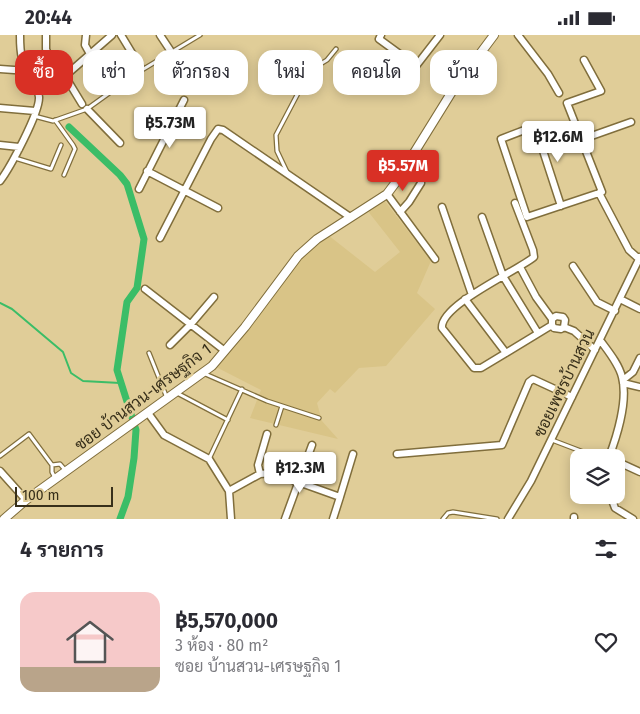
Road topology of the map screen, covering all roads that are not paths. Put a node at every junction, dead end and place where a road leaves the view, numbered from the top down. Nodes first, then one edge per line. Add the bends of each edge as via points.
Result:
1 (20, 35) edge
2 (46, 35) edge
3 (86, 35) edge
4 (112, 35) edge
5 (121, 35) edge
6 (160, 35) edge
7 (200, 35) edge
8 (381, 35) edge
9 (494, 35) edge
10 (518, 35) edge
11 (437, 36) edge
12 (336, 49) dead end
13 (21, 50) edge
14 (46, 50) edge
15 (87, 50) edge
16 (96, 50) edge
17 (130, 50) edge
18 (170, 50) dead end
19 (584, 60) dead end
20 (83, 62) edge
21 (0, 69) edge
22 (15, 70) edge
23 (73, 70) edge
24 (73, 89) edge
25 (559, 93) dead end
26 (38, 95) edge
27 (184, 100) dead end
28 (84, 107) junction
29 (0, 109) edge
30 (35, 114) junction
31 (55, 121) junction
32 (631, 122) dead end
33 (582, 139) junction
34 (120, 143) dead end
35 (0, 145) edge
36 (61, 145) dead end
37 (20, 147) junction
38 (15, 158) junction
39 (147, 171) junction
40 (64, 175) dead end
41 (289, 175) junction
42 (0, 181) edge
43 (421, 183) dead end
44 (139, 189) dead end
45 (184, 191) junction
46 (599, 193) junction
47 (386, 194) junction
48 (515, 203) dead end
49 (561, 206) junction
50 (442, 207) dead end
51 (218, 208) dead end
52 (400, 212) junction
53 (350, 217) junction
54 (482, 217) dead end
55 (160, 238) dead end
56 (640, 258) edge
57 (435, 259) dead end
58 (574, 266) dead end
59 (520, 267) junction
60 (503, 276) junction
61 (145, 289) dead end
62 (472, 295) junction
63 (214, 297) dead end
64 (465, 299) junction
65 (620, 299) junction
66 (640, 309) edge
67 (615, 311) junction
68 (552, 322) junction
69 (190, 324) junction
70 (564, 327) junction
71 (538, 333) junction
72 (600, 341) junction
73 (170, 345) dead end
74 (595, 350) junction
75 (225, 351) junction
76 (149, 353) dead end
77 (506, 353) junction
78 (640, 358) edge
79 (203, 373) junction
80 (623, 381) junction
81 (640, 387) edge
82 (242, 389) junction
83 (176, 393) junction
84 (572, 397) junction
85 (168, 399) junction
86 (282, 406) junction
87 (148, 413) junction
88 (319, 417) dead end
89 (228, 420) junction
90 (276, 425) dead end
91 (267, 434) dead end
92 (551, 439) junction
93 (312, 445) dead end
94 (576, 449) edge
95 (611, 449) edge
96 (353, 454) dead end
97 (397, 454) dead end
98 (0, 456) edge
99 (209, 459) junction
100 (52, 465) junction
101 (625, 465) edge
102 (0, 471) edge
103 (66, 472) junction
104 (640, 472) edge
105 (260, 474) junction
106 (56, 479) junction
107 (300, 482) junction
108 (229, 491) junction
109 (340, 497) junction
110 (26, 500) junction
111 (613, 504) edge
112 (4, 519) edge
113 (231, 519) edge
114 (285, 519) edge
115 (333, 519) edge
116 (443, 519) edge
117 (497, 519) edge
118 (508, 519) edge
119 (633, 519) edge

1 - 13 street
2 - 14 street
3 - 15 street
4 - 16 street
5 - 17 street
6 - 18 street
7 - 28 lane
8 - 11 street via 379,39 416,66
9 - 47 street, ซอย บ้านสวน-เศรษฐกิจ 1 via 453,90
10 - 25 street
12 - 41 lane via 306,78 276,135 277,151
19 - 33 street via 601,91 568,103
20 - 23 street
21 - 22 street
24 - 28 street
26 - 30 street
27 - 39 street
28 - 31 lane
28 - 34 street
29 - 30 street
30 - 31 lane
30 - 37 street
31 - 40 lane via 75,149
32 - 33 street
33 - 46 street via 602,192
35 - 37 street
36 - 38 lane via 51,169
37 - 38 street
38 - 42 street
39 - 44 street
39 - 45 street
41 - 45 street via 218,129
41 - 53 street
43 - 52 street
45 - 51 street
45 - 55 street
46 - 49 street
46 - 56 street via 629,250
47 - 52 street
47 - 53 street, ซอย บ้านสวน-เศรษฐกิจ 1
48 - 59 street via 535,254
49 - 49 street via 535,126 501,139 527,217
50 - 62 street
52 - 57 street
53 - 75 street, ซอย บ้านสวน-เศรษฐกิจ 1 via 298,256
54 - 60 street
56 - 65 street, ซอยเพชรบ้านสวน
58 - 67 street via 597,302
59 - 60 street
59 - 68 street
60 - 62 street
60 - 71 street
61 - 69 street
62 - 64 street
63 - 69 street
64 - 77 street
64 - 77 street via 444,318 442,328 474,368 481,368
65 - 66 street
65 - 67 street, ซอยเพชรบ้านสวน
67 - 72 street, ซอยเพชรบ้านสวน
68 - 70 street via 557,330
68 - 70 street via 556,316 563,317
68 - 71 street
69 - 73 street
69 - 75 street
70 - 74 street via 574,331
71 - 77 street
72 - 74 street, ซอยเพชรบ้านสวน
72 - 80 street
74 - 84 street, ซอยเพชรบ้านสวน
75 - 79 street, ซอย บ้านสวน-เศรษฐกิจ 1
76 - 85 lane
78 - 80 street via 633,372
79 - 82 lane
79 - 83 street, ซอย บ้านสวน-เศรษฐกิจ 1
80 - 81 street
80 - 95 street via 624,393
82 - 86 lane
82 - 89 lane
83 - 85 street, ซอย บ้านสวน-เศรษฐกิจ 1
83 - 89 lane
84 - 92 street, ซอยเพชรบ้านสวน
84 - 97 street via 533,379 502,445
85 - 87 street, ซอย บ้านสวน-เศรษฐกิจ 1
86 - 88 lane
86 - 90 lane
87 - 99 street via 164,435
87 - 103 street, ซอย บ้านสวน-เศรษฐกิจ 1
89 - 99 lane
91 - 105 street via 258,465
92 - 94 lane
92 - 118 street, ซอยเพชรบ้านสวน
93 - 107 street
96 - 109 street
98 - 100 lane via 29,434
99 - 108 street
100 - 103 lane via 60,464
100 - 106 lane
101 - 104 street
102 - 110 street
103 - 106 street, ซอย บ้านสวน-เศรษฐกิจ 1
105 - 107 street via 273,473
105 - 108 street
106 - 110 street, ซอย บ้านสวน-เศรษฐกิจ 1
107 - 109 street
107 - 114 street
108 - 113 street
109 - 115 street
110 - 112 street, ซอย บ้านสวน-เศรษฐกิจ 1
111 - 119 street
116 - 117 lane via 453,512

